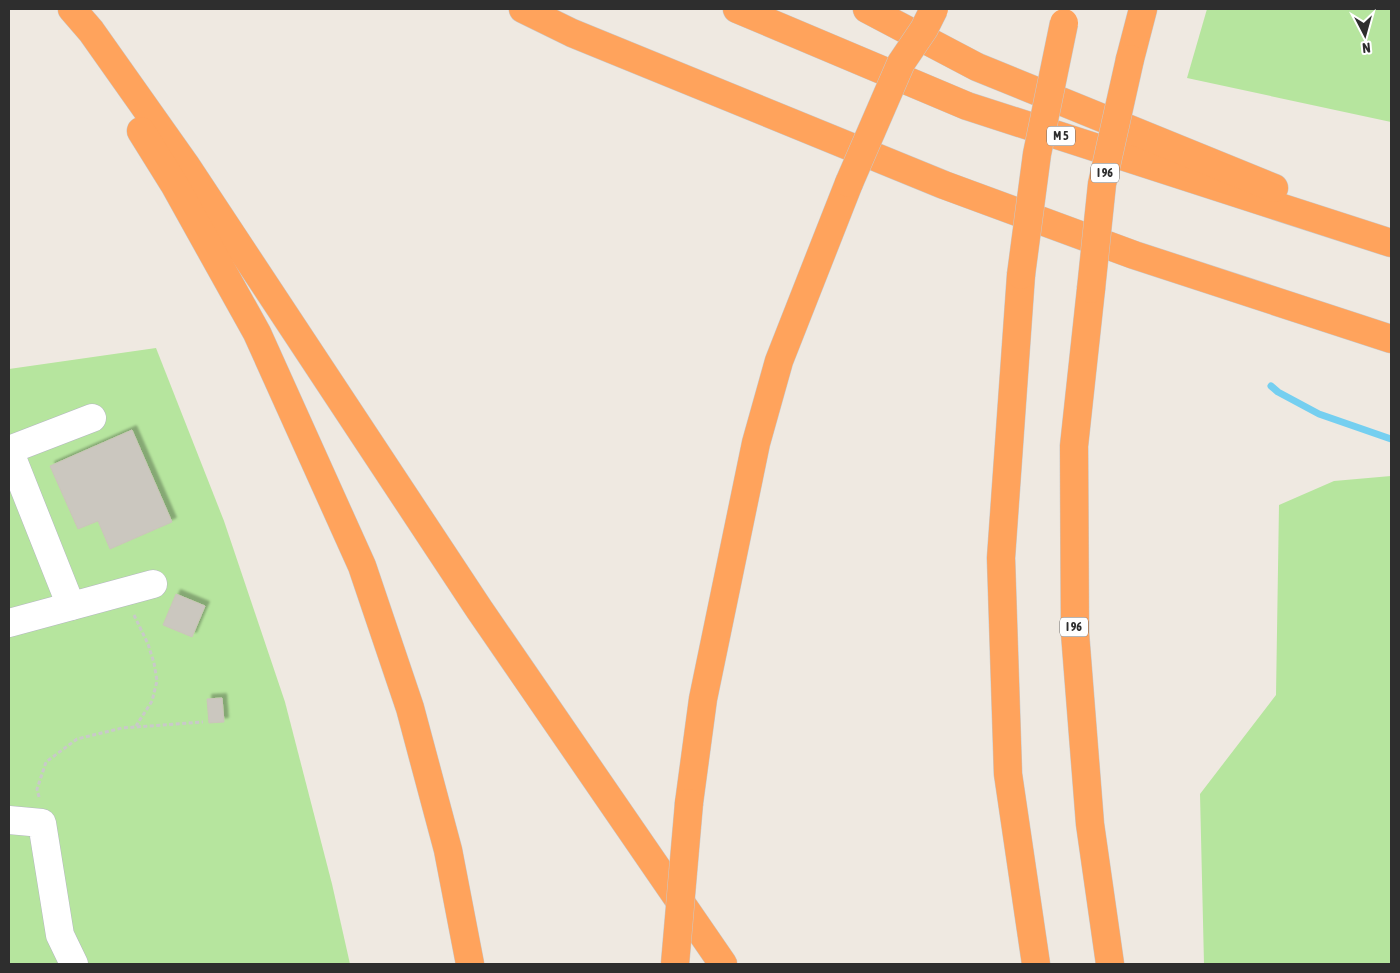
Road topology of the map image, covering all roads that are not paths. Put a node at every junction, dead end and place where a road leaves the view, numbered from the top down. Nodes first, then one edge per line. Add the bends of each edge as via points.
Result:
1 (61, 9) edge
2 (72, 9) edge
3 (523, 9) edge
4 (738, 9) edge
5 (868, 9) edge
6 (912, 9) edge
7 (934, 9) edge
8 (1143, 9) edge
9 (1066, 16) edge
10 (901, 62) junction
11 (1391, 235) edge
12 (1391, 243) edge
13 (1391, 339) edge
14 (92, 418) dead end
15 (9, 450) edge
16 (153, 584) dead end
17 (71, 606) junction
18 (9, 623) edge
19 (9, 820) edge
20 (74, 964) edge
21 (470, 964) edge
22 (675, 964) edge
23 (723, 964) edge
24 (1036, 964) edge
25 (1110, 964) edge

1 - 21 highway via 174,184 257,333 362,566 412,718 448,850
2 - 23 highway via 185,164 479,608
3 - 13 highway via 572,33 944,185 1134,255
4 - 12 highway, M 5 via 967,106
5 - 11 highway via 976,67
6 - 10 highway
7 - 10 highway, bridge
8 - 25 highway, I 96, bridge via 1102,184 1074,446 1074,633 1090,824
9 - 24 highway, bridge via 1037,154 1021,275 1001,558 1008,774
10 - 22 highway, bridge via 779,361 756,443 702,698
14 - 15 lane
15 - 17 lane
16 - 17 lane
17 - 18 lane
19 - 20 lane via 42,823 60,935

